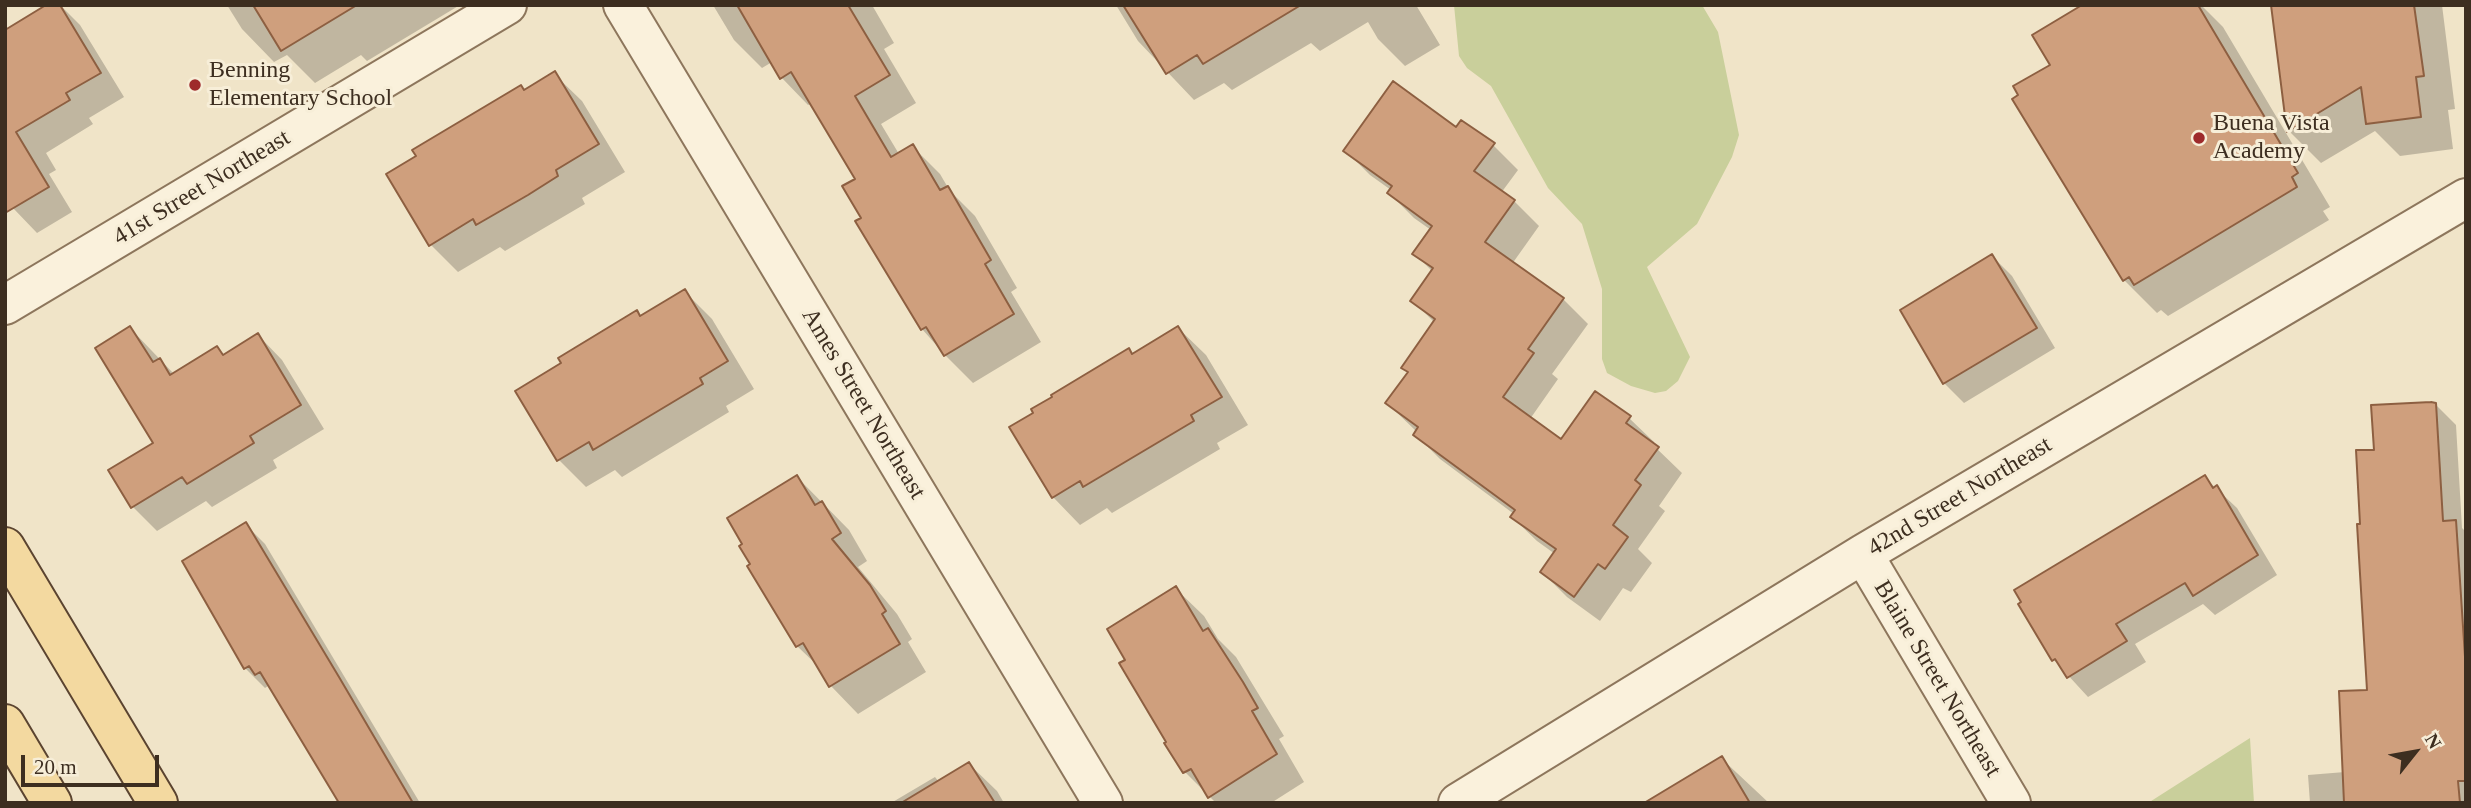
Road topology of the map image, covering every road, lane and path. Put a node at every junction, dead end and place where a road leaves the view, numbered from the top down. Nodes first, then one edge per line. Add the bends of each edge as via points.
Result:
1 (507, 5) edge
2 (623, 5) edge
3 (2466, 198) edge
4 (5, 305) edge
5 (5, 547) edge
6 (1863, 554) junction
7 (5, 724) edge
8 (52, 803) edge
9 (158, 803) edge
10 (1103, 803) edge
11 (1458, 803) edge
12 (2011, 803) edge

1 - 4 street, 41st Street Northeast
2 - 10 street, Ames Street Northeast
3 - 6 street, 42nd Street Northeast
5 - 9 main road
6 - 11 street, 42nd Street Northeast
6 - 12 street, Blaine Street Northeast
7 - 8 main road

